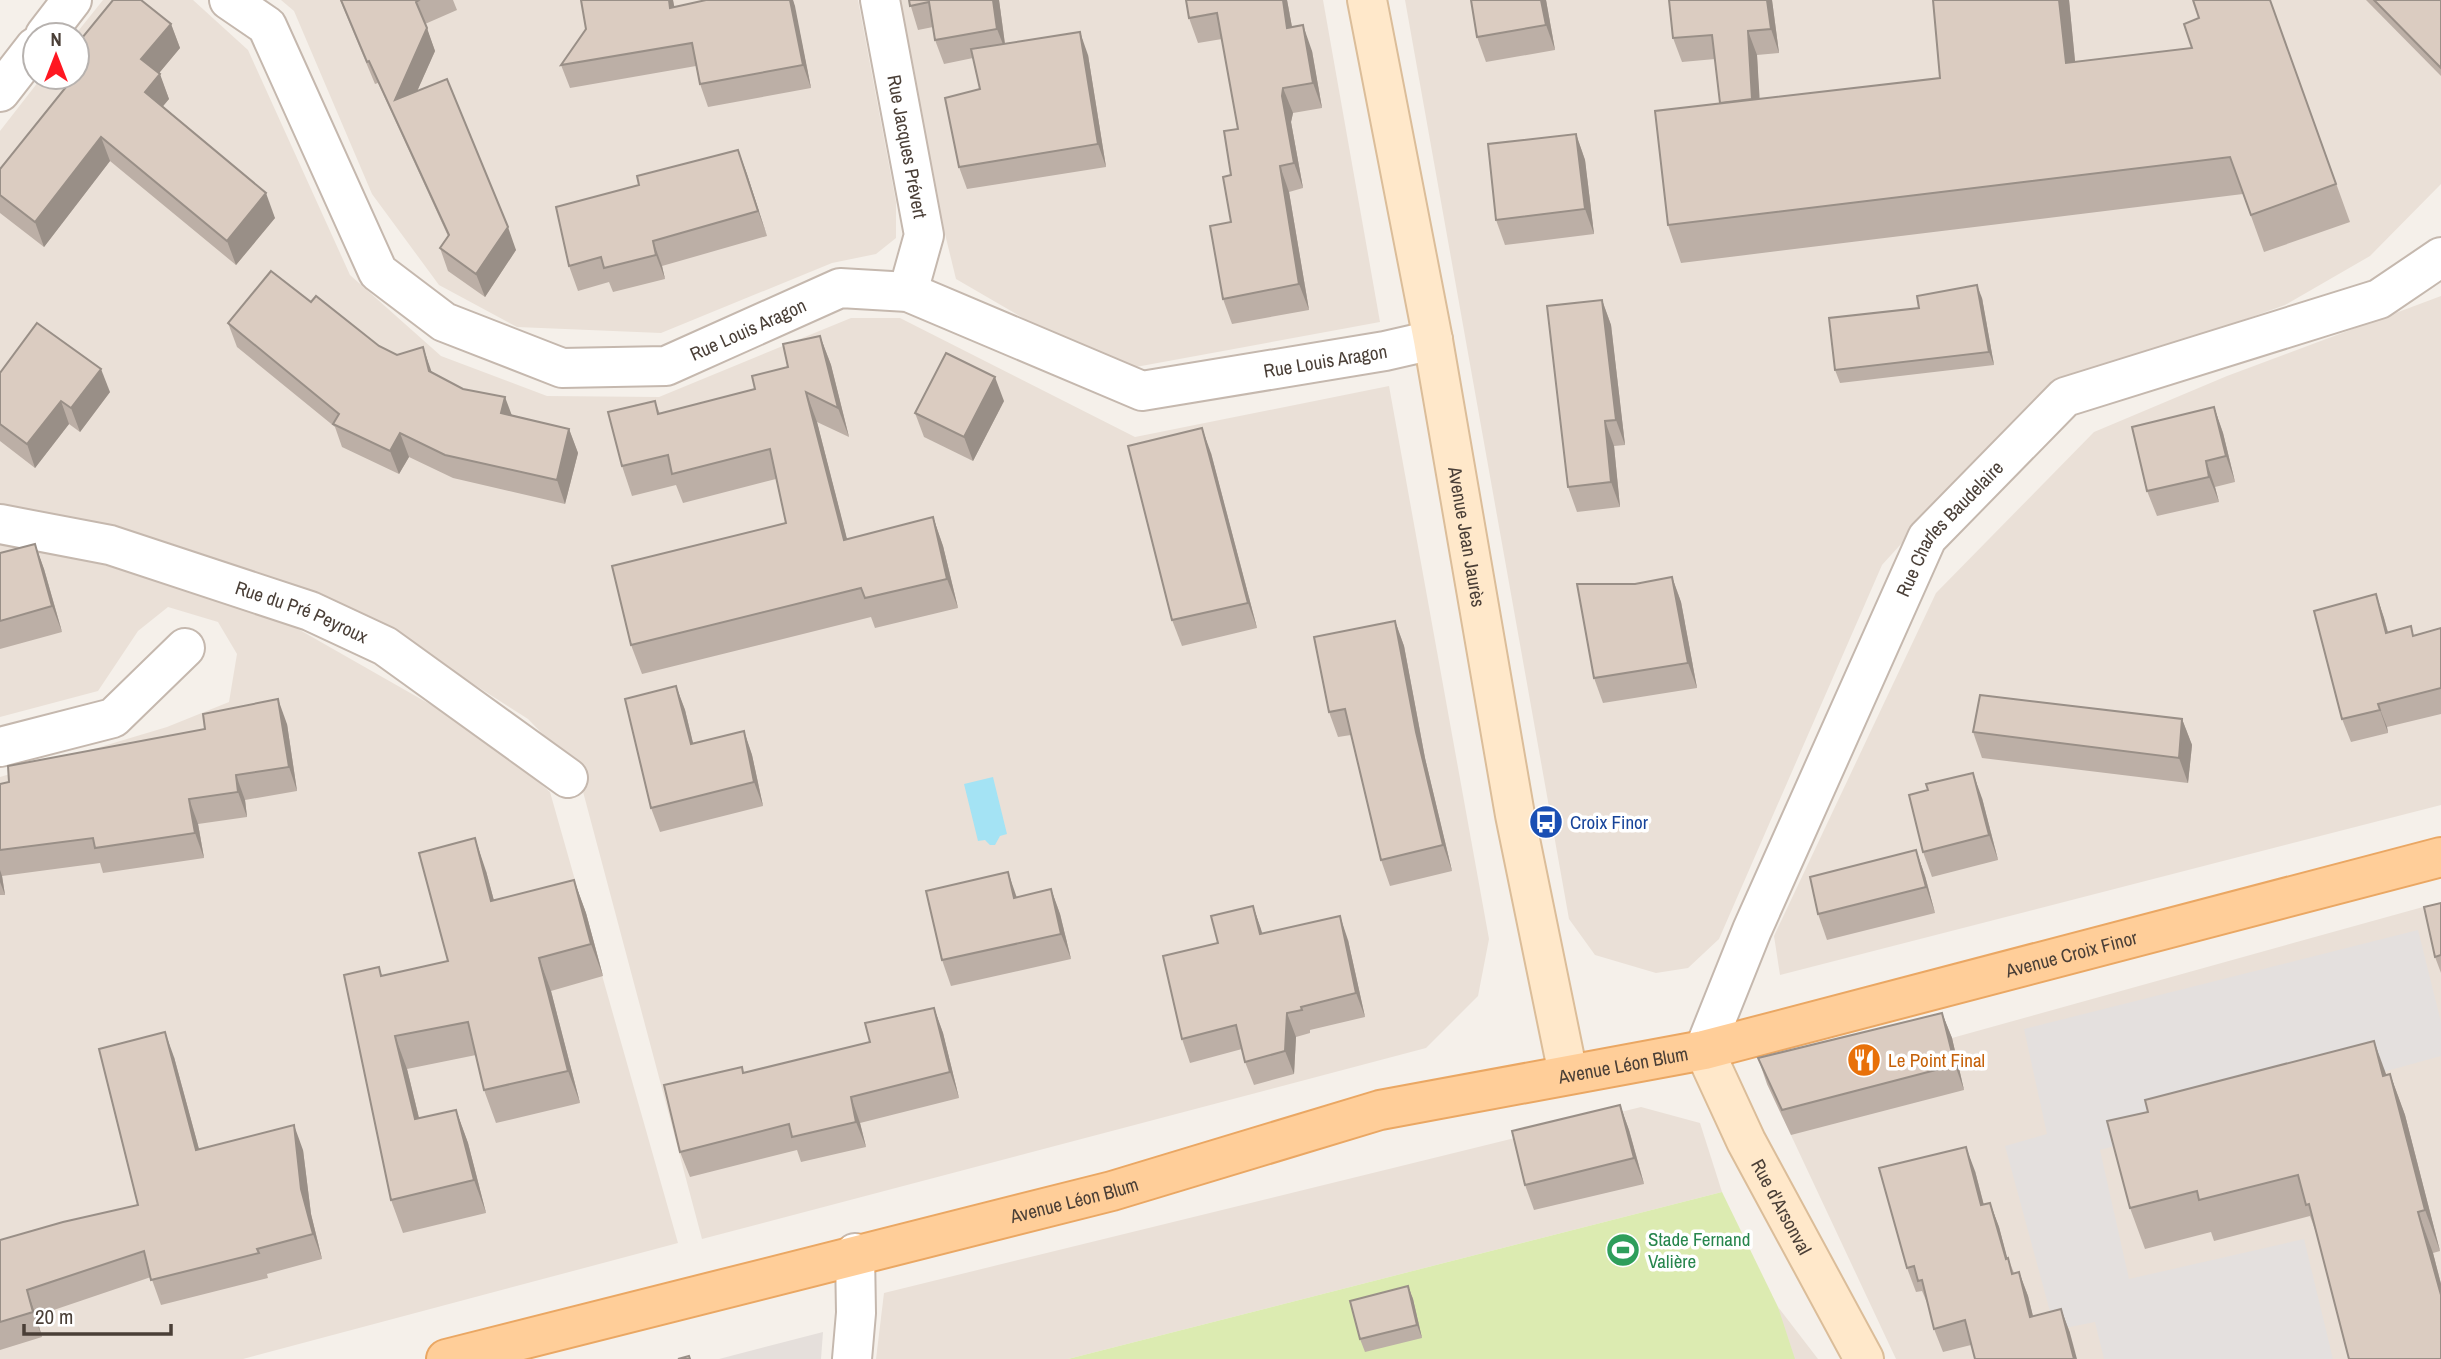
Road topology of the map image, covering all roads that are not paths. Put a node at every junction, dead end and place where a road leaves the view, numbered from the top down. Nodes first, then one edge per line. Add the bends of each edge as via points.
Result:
1 (72, 0) edge
2 (229, 0) edge
3 (880, 0) edge
4 (1367, 0) edge
5 (56, 21) edge
6 (21, 65) edge
7 (0, 92) edge
8 (2441, 257) edge
9 (908, 292) junction
10 (1433, 340) junction
11 (0, 524) edge
12 (185, 648) dead end
13 (0, 747) edge
14 (568, 778) dead end
15 (2441, 857) edge
16 (1704, 1050) junction
17 (1567, 1074) junction
18 (855, 1253) junction
19 (446, 1359) edge
20 (852, 1359) edge
21 (1864, 1359) edge

1 - 5 street
2 - 9 street, Rue Louis Aragon via 267,26 378,272 443,322 562,368 666,366 840,288
3 - 9 street, Rue Jacques Prévert via 924,235
4 - 10 main road, Avenue Jean Jaurès
6 - 7 street
8 - 16 street, Rue Charles Baudelaire via 2379,299 2065,397 1927,538 1752,930
9 - 10 street, Rue Louis Aragon via 1142,391
10 - 17 main road, Avenue Jean Jaurès via 1516,815
11 - 14 street, Rue du Pré Peyroux via 110,545 310,611 385,646
12 - 13 street via 113,718
15 - 16 main road, Avenue Croix Finor
16 - 17 main road, Avenue Léon Blum
16 - 21 main road, Rue d'Arsonval via 1746,1141
17 - 18 main road, Avenue Léon Blum via 1380,1110 1112,1191
18 - 19 main road, Avenue Léon Blum
18 - 20 street

